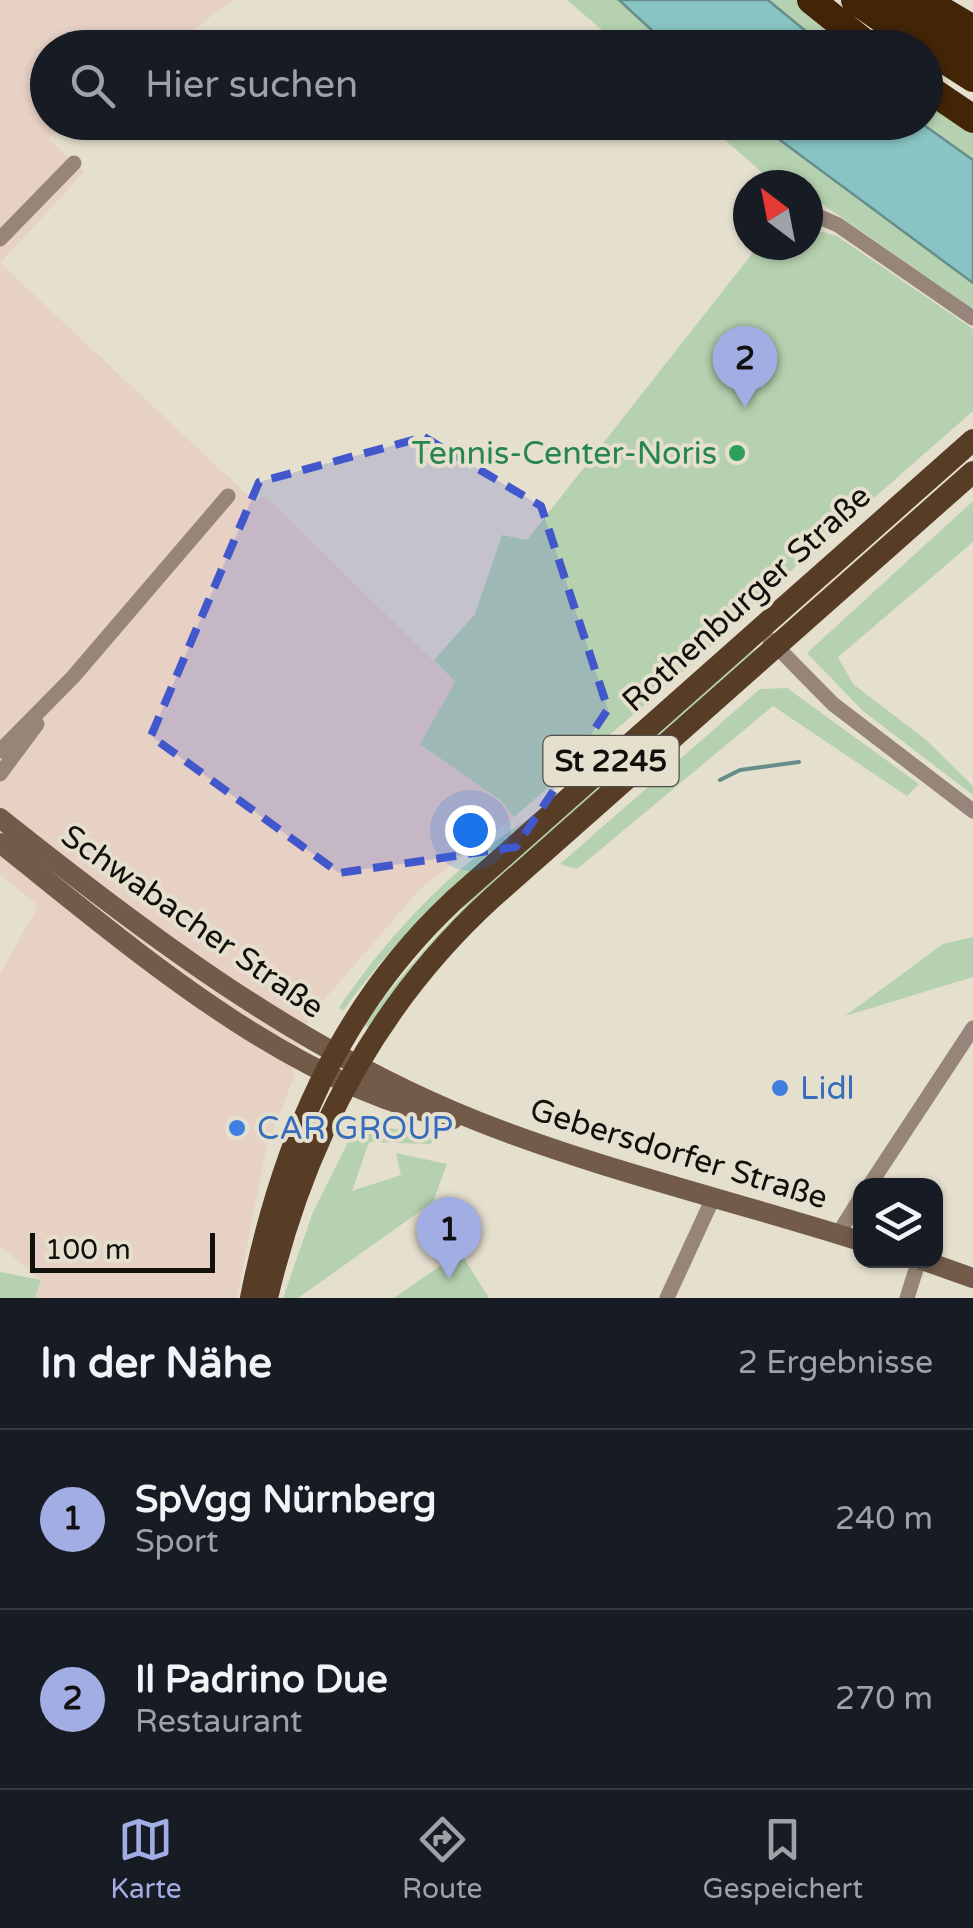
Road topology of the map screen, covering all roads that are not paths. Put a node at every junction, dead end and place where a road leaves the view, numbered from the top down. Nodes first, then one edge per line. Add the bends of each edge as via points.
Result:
1 (811, 0) edge
2 (854, 0) edge
3 (889, 0) edge
4 (924, 0) edge
5 (973, 29) edge
6 (848, 30) edge
7 (898, 30) edge
8 (936, 30) edge
9 (943, 35) edge
10 (973, 54) edge
11 (943, 59) edge
12 (973, 78) edge
13 (943, 98) edge
14 (973, 118) edge
15 (74, 163) dead end
16 (823, 218) edge
17 (0, 239) edge
18 (973, 318) edge
19 (973, 440) edge
20 (973, 472) edge
21 (228, 496) dead end
22 (768, 638) junction
23 (73, 677) junction
24 (0, 751) edge
25 (0, 774) edge
26 (973, 810) edge
27 (0, 818) edge
28 (0, 843) edge
29 (973, 1028) edge
30 (327, 1064) junction
31 (351, 1076) junction
32 (874, 1178) edge
33 (714, 1196) junction
34 (853, 1210) edge
35 (838, 1234) junction
36 (853, 1239) edge
37 (917, 1268) edge
38 (943, 1268) edge
39 (973, 1278) edge
40 (251, 1298) edge
41 (267, 1298) edge
42 (666, 1298) edge
43 (907, 1298) edge

1 - 6 highway
2 - 7 highway
3 - 8 highway
4 - 5 highway
9 - 10 highway
11 - 12 highway
13 - 14 highway
15 - 17 street
16 - 18 street
19 - 22 main road, Rothenburger Straße / St 2245
20 - 22 main road, Rothenburger Straße / St 2245
21 - 23 street
22 - 26 street via 833,704
22 - 30 main road, Rothenburger Straße / St 2245 via 434,919 377,984
22 - 31 main road, Rothenburger Straße / St 2245 via 457,931 405,990
23 - 24 street
23 - 25 street
27 - 30 main road, Schwabacher Straße
28 - 30 main road, Schwabacher Straße via 191,988
29 - 32 street
30 - 31 main road, Schwabacher Straße
30 - 40 main road, Rothenburger Straße / St 2245 via 283,1170
31 - 33 main road, Gebersdorfer Straße
31 - 41 main road, Rothenburger Straße / St 2245 via 306,1175
33 - 35 main road, Gebersdorfer Straße
33 - 42 street
34 - 35 street
35 - 36 main road, Gebersdorfer Straße
37 - 43 street
38 - 39 main road

